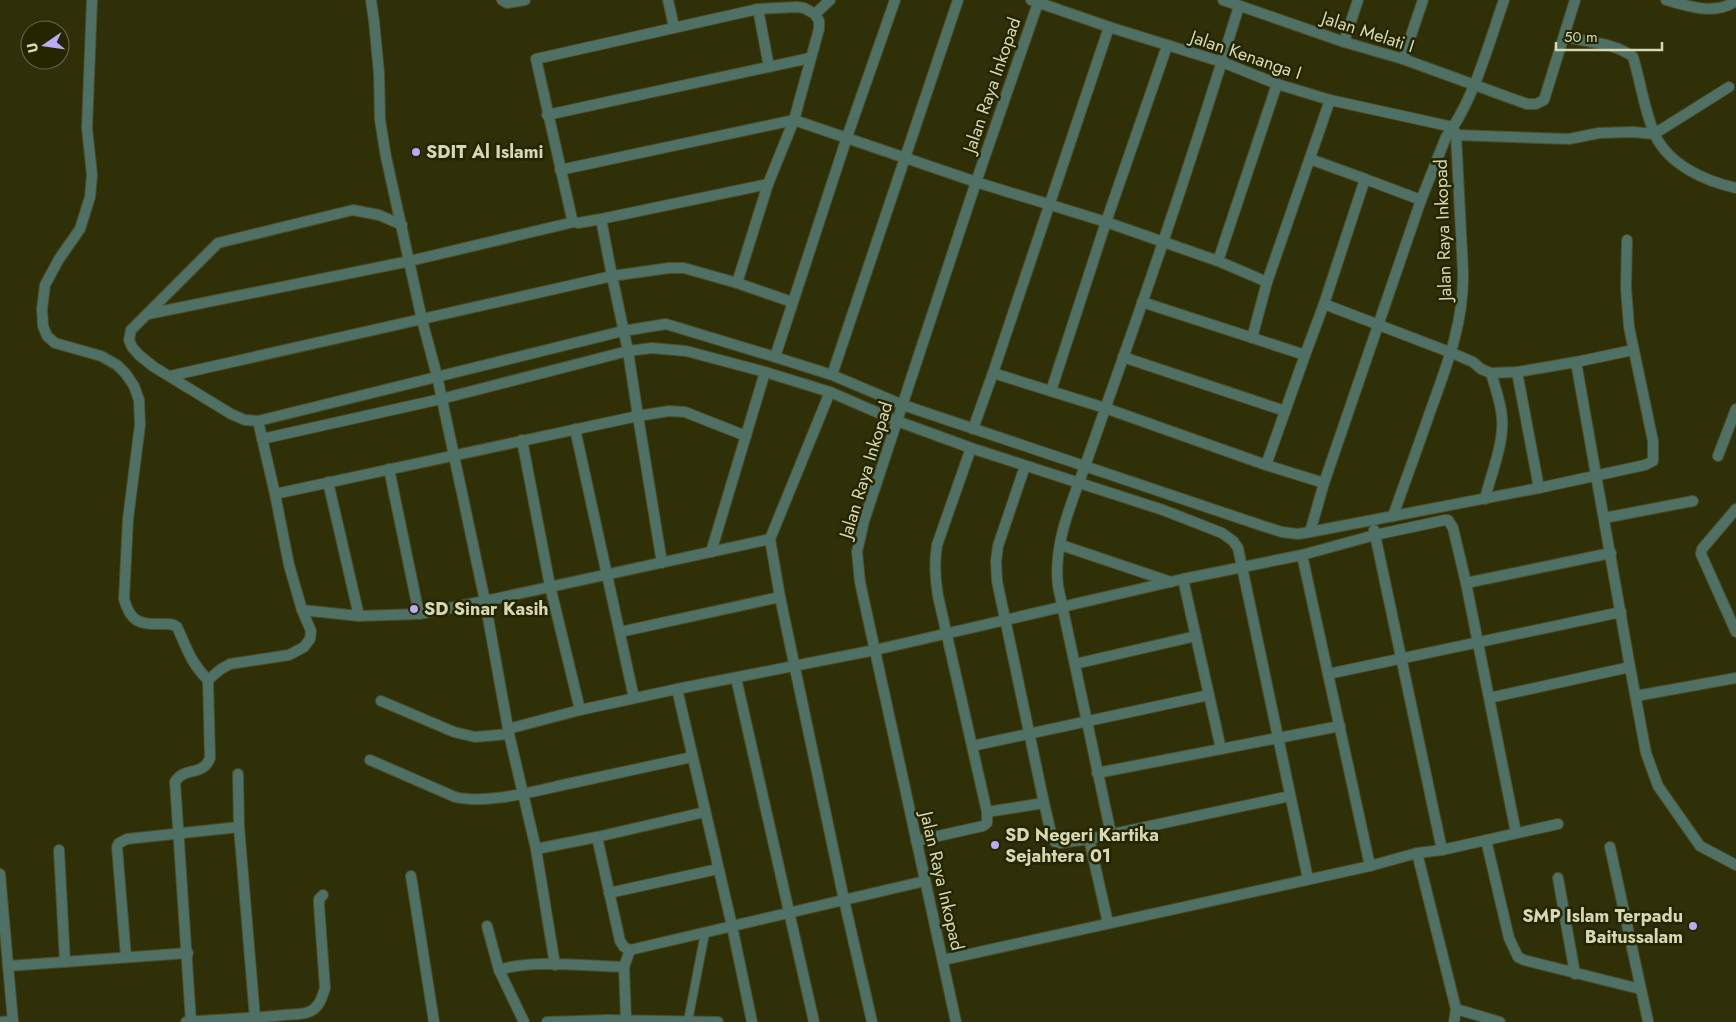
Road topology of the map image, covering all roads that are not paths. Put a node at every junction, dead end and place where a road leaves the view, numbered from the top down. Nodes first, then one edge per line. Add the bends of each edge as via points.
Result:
1 (92, 0) edge
2 (371, 0) edge
3 (502, 0) edge
4 (524, 0) edge
5 (668, 0) edge
6 (830, 0) edge
7 (895, 0) edge
8 (958, 0) edge
9 (1223, 0) edge
10 (1358, 0) edge
11 (1423, 0) edge
12 (1504, 0) edge
13 (1575, 0) edge
14 (1666, 0) edge
15 (1036, 1) edge
16 (1736, 1) edge
17 (1239, 6) junction
18 (758, 9) junction
19 (815, 14) junction
20 (674, 27) junction
21 (1108, 27) junction
22 (1565, 37) junction
23 (1344, 42) junction
24 (1167, 46) junction
25 (810, 58) junction
26 (1402, 59) junction
27 (1222, 62) junction
28 (769, 67) junction
29 (1277, 84) junction
30 (1474, 85) junction
31 (1729, 87) dead end
32 (1330, 100) junction
33 (547, 115) junction
34 (794, 120) junction
35 (1455, 131) junction
36 (1654, 134) junction
37 (846, 137) junction
38 (906, 158) junction
39 (1310, 159) junction
40 (560, 170) junction
41 (1364, 179) junction
42 (976, 182) junction
43 (768, 184) junction
44 (1736, 188) edge
45 (1421, 200) junction
46 (1050, 204) junction
47 (601, 219) junction
48 (574, 222) junction
49 (1106, 222) junction
50 (402, 225) junction
51 (1627, 240) dead end
52 (1162, 241) junction
53 (410, 261) junction
54 (1218, 261) junction
55 (612, 276) junction
56 (1267, 282) junction
57 (737, 283) junction
58 (792, 302) junction
59 (1142, 302) junction
60 (1324, 304) junction
61 (147, 314) junction
62 (422, 320) junction
63 (1378, 326) junction
64 (623, 331) junction
65 (1252, 338) junction
66 (1633, 350) junction
67 (628, 351) junction
68 (1452, 353) junction
69 (1305, 356) junction
70 (775, 357) junction
71 (1123, 357) junction
72 (1576, 362) junction
73 (765, 372) junction
74 (1491, 372) junction
75 (1517, 372) junction
76 (993, 373) junction
77 (832, 375) junction
78 (170, 376) junction
79 (437, 376) junction
80 (1051, 391) junction
81 (830, 392) junction
82 (441, 399) junction
83 (903, 405) junction
84 (1105, 408) junction
85 (1736, 409) edge
86 (1285, 412) junction
87 (638, 416) junction
88 (258, 420) junction
89 (897, 421) junction
90 (575, 429) junction
91 (972, 429) junction
92 (746, 436) junction
93 (262, 439) junction
94 (522, 440) junction
95 (971, 448) junction
96 (454, 455) junction
97 (1718, 456) dead end
98 (1266, 465) junction
99 (1025, 466) junction
100 (1084, 467) junction
101 (389, 469) junction
102 (1596, 476) junction
103 (328, 482) junction
104 (1078, 483) junction
105 (1324, 483) junction
106 (1539, 488) junction
107 (275, 494) junction
108 (1485, 498) junction
109 (1693, 501) dead end
110 (1736, 509) edge
111 (1393, 516) junction
112 (1604, 518) junction
113 (1372, 521) junction
114 (1310, 532) junction
115 (1375, 535) junction
116 (770, 539) junction
117 (1061, 544) junction
118 (712, 552) junction
119 (1611, 553) junction
120 (1302, 555) junction
121 (662, 563) junction
122 (1242, 567) junction
123 (607, 575) junction
124 (1183, 579) junction
125 (1171, 582) junction
126 (1466, 583) junction
127 (550, 586) junction
128 (780, 597) junction
129 (484, 601) junction
130 (1063, 606) junction
131 (302, 610) junction
132 (1621, 612) junction
133 (419, 614) junction
134 (358, 616) junction
135 (1005, 619) junction
136 (620, 632) junction
137 (947, 632) junction
138 (1736, 632) edge
139 (1196, 636) junction
140 (1478, 642) junction
141 (875, 650) junction
142 (1401, 658) junction
143 (1075, 664) junction
144 (795, 665) junction
145 (1630, 667) junction
146 (1328, 674) junction
147 (736, 678) junction
148 (1736, 678) edge
149 (208, 680) junction
150 (677, 689) junction
151 (1209, 695) junction
152 (1636, 696) junction
153 (634, 698) junction
154 (1489, 698) junction
155 (381, 701) dead end
156 (580, 710) junction
157 (1087, 720) junction
158 (1340, 726) junction
159 (508, 732) junction
160 (1029, 734) junction
161 (1279, 738) junction
162 (972, 746) junction
163 (1221, 749) junction
164 (692, 757) junction
165 (370, 760) dead end
166 (1097, 773) junction
167 (238, 774) dead end
168 (522, 794) junction
169 (1290, 796) junction
170 (1044, 803) junction
171 (705, 812) junction
172 (987, 812) junction
173 (1558, 824) dead end
174 (239, 827) junction
175 (1516, 833) junction
176 (179, 834) junction
177 (1111, 834) junction
178 (597, 837) junction
179 (1089, 839) junction
180 (1486, 840) junction
181 (916, 841) junction
182 (1610, 847) dead end
183 (536, 849) junction
184 (59, 850) dead end
185 (1442, 850) junction
186 (1417, 853) junction
187 (1736, 865) edge
188 (1370, 866) junction
189 (718, 869) junction
190 (0, 874) edge
191 (411, 876) dead end
192 (1558, 878) dead end
193 (1308, 879) junction
194 (925, 881) junction
195 (609, 893) junction
196 (324, 895) dead end
197 (844, 900) junction
198 (790, 912) junction
199 (1108, 923) junction
200 (487, 926) dead end
201 (732, 926) junction
202 (705, 932) junction
203 (630, 950) junction
204 (188, 953) junction
205 (126, 957) junction
206 (943, 960) junction
207 (65, 962) junction
208 (555, 965) junction
209 (8, 966) junction
210 (624, 967) junction
211 (499, 970) junction
212 (1575, 974) junction
213 (1640, 989) junction
214 (1456, 1009) junction
215 (255, 1018) junction
216 (626, 1020) junction
217 (13, 1021) edge
218 (607, 1021) edge
219 (1648, 1021) dead end
220 (0, 1022) edge
221 (186, 1022) edge
222 (191, 1022) edge
223 (434, 1022) edge
224 (524, 1022) edge
225 (547, 1022) edge
226 (688, 1022) edge
227 (718, 1022) edge
228 (752, 1022) edge
229 (814, 1022) edge
230 (872, 1022) edge
231 (956, 1022) edge
232 (1454, 1022) edge
233 (1500, 1022) edge

1 - 149 street via 87,128 92,175 90,197 80,229 45,285 43,326 47,336 55,342 101,356 117,365 134,386 141,412 128,519 124,599 127,611 146,624 177,626 190,658
2 - 50 street via 382,137
3 - 4 street via 507,4
5 - 20 street
6 - 19 street
7 - 37 street
8 - 38 street
9 - 17 street, Jalan Melati I
10 - 23 street
11 - 26 street
12 - 30 street, Jalan Raya Inkopad
13 - 22 street
14 - 16 street via 1704,10 1728,7
15 - 21 street, Jalan Kenanga I
15 - 42 street, Jalan Raya Inkopad
17 - 23 street, Jalan Melati I
17 - 27 street
18 - 19 street via 797,7
18 - 20 street
18 - 28 street
19 - 25 street via 820,21
20 - 33 street via 536,59
21 - 24 street, Jalan Kenanga I
21 - 46 street
22 - 30 street via 1541,102 1527,104
22 - 36 street via 1609,46 1633,57
23 - 26 street, Jalan Melati I
24 - 27 street, Jalan Kenanga I
24 - 49 street
25 - 28 street
25 - 34 street
26 - 30 street, Jalan Melati I
27 - 29 street, Jalan Kenanga I
27 - 52 street
28 - 33 street
29 - 32 street, Jalan Kenanga I
29 - 54 street
30 - 35 street, Jalan Raya Inkopad
31 - 36 street
32 - 35 street, Jalan Kenanga I
32 - 39 street
33 - 40 street
34 - 37 street
34 - 40 street
34 - 43 street
35 - 36 street, Jalan Raya Inkopad via 1568,139 1599,133
35 - 45 street, Jalan Raya Inkopad via 1446,137
35 - 68 street, Jalan Raya Inkopad via 1463,290 1460,322
36 - 44 street via 1658,142 1686,168
37 - 38 street
37 - 58 street
38 - 42 street
38 - 77 street
39 - 41 street, Jalan Raya Inkopad
39 - 56 street
40 - 48 street
41 - 45 street, Jalan Raya Inkopad
41 - 60 street
42 - 46 street
42 - 83 street, Jalan Raya Inkopad
43 - 47 street
43 - 57 street
45 - 63 street, Jalan Raya Inkopad
46 - 49 street
46 - 76 street
47 - 48 street
47 - 55 street
48 - 53 street
49 - 52 street
49 - 80 street
50 - 53 street
50 - 61 street via 379,215 353,210 218,243
51 - 66 street via 1627,302
52 - 54 street
52 - 59 street
53 - 61 street
53 - 62 street
54 - 56 street
55 - 57 street via 684,268
55 - 62 street
55 - 64 street
56 - 65 street
57 - 58 street
58 - 70 street
59 - 65 street
59 - 71 street
60 - 63 street
60 - 69 street
61 - 78 street via 131,330 129,340 139,355
62 - 78 street
62 - 79 street
63 - 68 street
63 - 105 street, Jalan Raya Inkopad
64 - 67 street
64 - 70 street via 666,324
64 - 79 street
65 - 69 street
66 - 72 street
66 - 102 street via 1653,441 1653,461
67 - 73 street via 666,348 686,351
67 - 82 street
67 - 87 street
68 - 74 street
68 - 111 street, Jalan Raya Inkopad
69 - 86 street
70 - 77 street
71 - 84 street
71 - 86 street
72 - 75 street
72 - 102 street
73 - 81 street
73 - 92 street
74 - 75 street
74 - 108 street via 1501,409 1502,427
75 - 106 street
76 - 80 street
76 - 91 street
77 - 83 street
78 - 88 street via 231,414 245,420
79 - 82 street
79 - 88 street
80 - 84 street
81 - 89 street
81 - 116 street
82 - 93 street
82 - 96 street
83 - 89 street, Jalan Raya Inkopad
83 - 91 street
84 - 98 street
84 - 100 street
85 - 97 street
86 - 98 street
87 - 90 street
87 - 92 street via 685,412
87 - 121 street
88 - 93 street
89 - 95 street
89 - 141 street, Jalan Raya Inkopad via 857,552
90 - 94 street
90 - 123 street
91 - 100 street
92 - 118 street
93 - 107 street
94 - 96 street
94 - 127 street
95 - 99 street
95 - 137 street via 936,552 935,578
96 - 101 street
96 - 129 street
98 - 105 street
99 - 104 street
99 - 135 street via 996,561
100 - 104 street
100 - 114 street via 1282,532
101 - 103 street
101 - 133 street
102 - 106 street
102 - 112 street
103 - 107 street
103 - 134 street
104 - 117 street
104 - 122 street via 1222,533 1238,548
105 - 114 street, Jalan Raya Inkopad
106 - 108 street
107 - 131 street
108 - 111 street
109 - 112 street
110 - 138 street via 1702,549 1702,554
111 - 113 street
112 - 119 street
113 - 114 street
113 - 115 street
115 - 120 street
115 - 126 street via 1448,520
115 - 142 street
116 - 118 street
116 - 128 street
117 - 125 street
117 - 130 street via 1056,572
118 - 121 street
119 - 126 street
119 - 132 street
120 - 122 street
120 - 146 street
121 - 123 street
122 - 124 street
122 - 161 street
123 - 127 street
123 - 136 street
124 - 125 street
124 - 139 street
125 - 130 street
126 - 140 street
127 - 129 street
127 - 156 street
128 - 136 street
128 - 144 street
129 - 133 street
129 - 159 street
130 - 135 street
130 - 143 street
131 - 134 street
131 - 149 street via 311,631 304,647 283,657 230,664
132 - 140 street
132 - 145 street
133 - 134 street
135 - 137 street
135 - 160 street
136 - 153 street
137 - 141 street
137 - 162 street
139 - 143 street
139 - 151 street
140 - 142 street
140 - 154 street
141 - 144 street
141 - 181 street, Jalan Raya Inkopad
142 - 146 street
142 - 185 street
143 - 157 street
144 - 147 street
144 - 197 street
145 - 152 street
145 - 154 street
146 - 158 street
147 - 150 street
147 - 198 street
148 - 152 street
149 - 176 street via 210,758 205,768 176,779
150 - 153 street
150 - 164 street
151 - 157 street
151 - 163 street
152 - 187 street via 1646,753 1658,786 1700,846
153 - 156 street
154 - 175 street
155 - 159 street via 454,732 474,737
156 - 159 street
157 - 160 street
157 - 166 street
158 - 161 street
158 - 188 street
159 - 168 street
160 - 162 street
160 - 170 street
161 - 163 street
161 - 169 street
162 - 172 street
163 - 166 street
164 - 168 street
164 - 171 street
165 - 168 street via 465,799
166 - 177 street
167 - 174 street
168 - 183 street
169 - 177 street
169 - 193 street
170 - 172 street
170 - 179 street via 1055,842
171 - 178 street
171 - 189 street
172 - 181 street via 987,823 983,826
173 - 175 street
174 - 176 street
174 - 215 street
175 - 180 street
176 - 204 street
176 - 205 street via 118,844
177 - 179 street
178 - 183 street
178 - 195 street
179 - 199 street
180 - 185 street
180 - 212 street via 1509,938 1518,956
181 - 194 street, Jalan Raya Inkopad
182 - 213 street
183 - 208 street
184 - 207 street
185 - 186 street
186 - 188 street
186 - 214 street
188 - 193 street
189 - 195 street
189 - 201 street
190 - 209 street
191 - 223 street
192 - 212 street
193 - 199 street
194 - 197 street
194 - 206 street, Jalan Raya Inkopad
195 - 203 street via 620,941
196 - 215 street via 319,899 325,988 322,1000 310,1012
197 - 198 street
197 - 230 street
198 - 201 street
198 - 229 street
199 - 206 street
200 - 211 street
201 - 202 street
201 - 228 street
202 - 203 street
202 - 226 lane
203 - 210 street
204 - 205 street
204 - 222 street
205 - 207 street
206 - 231 street, Jalan Raya Inkopad
207 - 209 street
208 - 210 street
208 - 211 street
209 - 217 street
210 - 216 street
211 - 224 street
212 - 213 street
213 - 219 street
214 - 232 street
214 - 233 street
215 - 222 street
216 - 218 street
216 - 226 street
217 - 220 street
218 - 225 street
221 - 222 street
226 - 227 street

